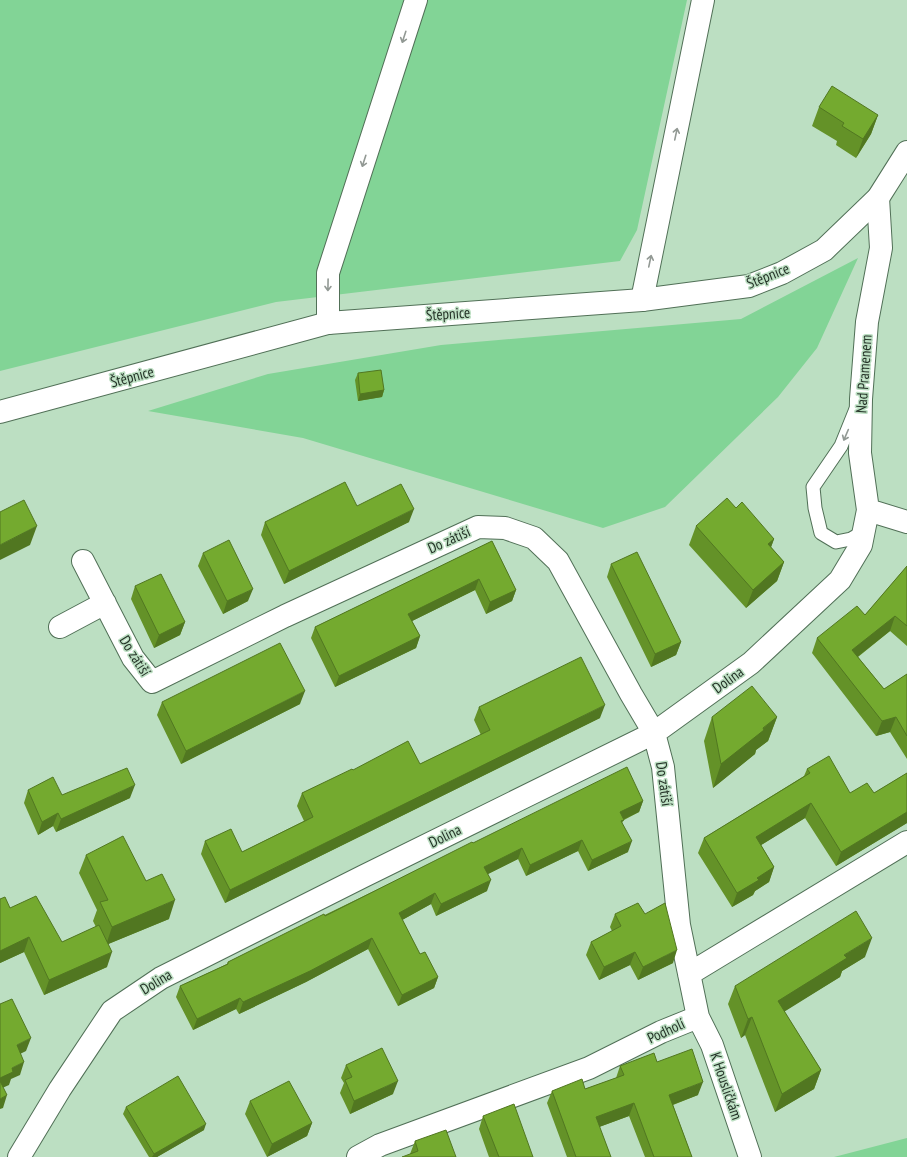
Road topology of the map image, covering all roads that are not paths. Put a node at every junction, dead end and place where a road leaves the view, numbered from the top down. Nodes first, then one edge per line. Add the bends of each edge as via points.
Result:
1 (416, 0) edge
2 (703, 0) edge
3 (907, 152) edge
4 (878, 198) junction
5 (642, 300) junction
6 (328, 324) junction
7 (860, 398) junction
8 (0, 412) edge
9 (868, 510) junction
10 (907, 522) edge
11 (863, 532) junction
12 (83, 561) dead end
13 (105, 603) junction
14 (60, 627) dead end
15 (654, 734) junction
16 (907, 842) edge
17 (689, 974) junction
18 (698, 1017) junction
19 (19, 1157) edge
20 (358, 1157) edge
21 (750, 1157) edge

1 -> 6 street via 328,273
5 -> 2 street
3 - 4 street, Štěpnice
4 - 5 street, Štěpnice via 824,250 782,273 750,286
4 - 7 street, Nad Pramenem via 881,248 867,322
5 - 6 street, Štěpnice
6 - 8 street, Štěpnice
7 - 9 street, Nad Pramenem via 860,453
7 -> 11 lane via 841,446 813,487 821,533 836,542 851,539
9 - 10 street
9 - 11 street, Dolina
11 - 15 street, Dolina via 861,545 840,580 751,663
12 - 13 street, Do zátiší
13 - 14 street
13 - 15 street, Do zátiší via 133,658 152,682 285,616 478,526 505,528 534,538 558,561
15 - 17 street, Do zátiší via 663,766 679,925
15 - 19 street, Dolina via 161,978 112,1011
16 - 17 street
17 - 18 street, Podholí
18 - 20 street, Podholí via 661,1032 589,1068 380,1146
18 - 21 street, K Housličkám via 712,1045

